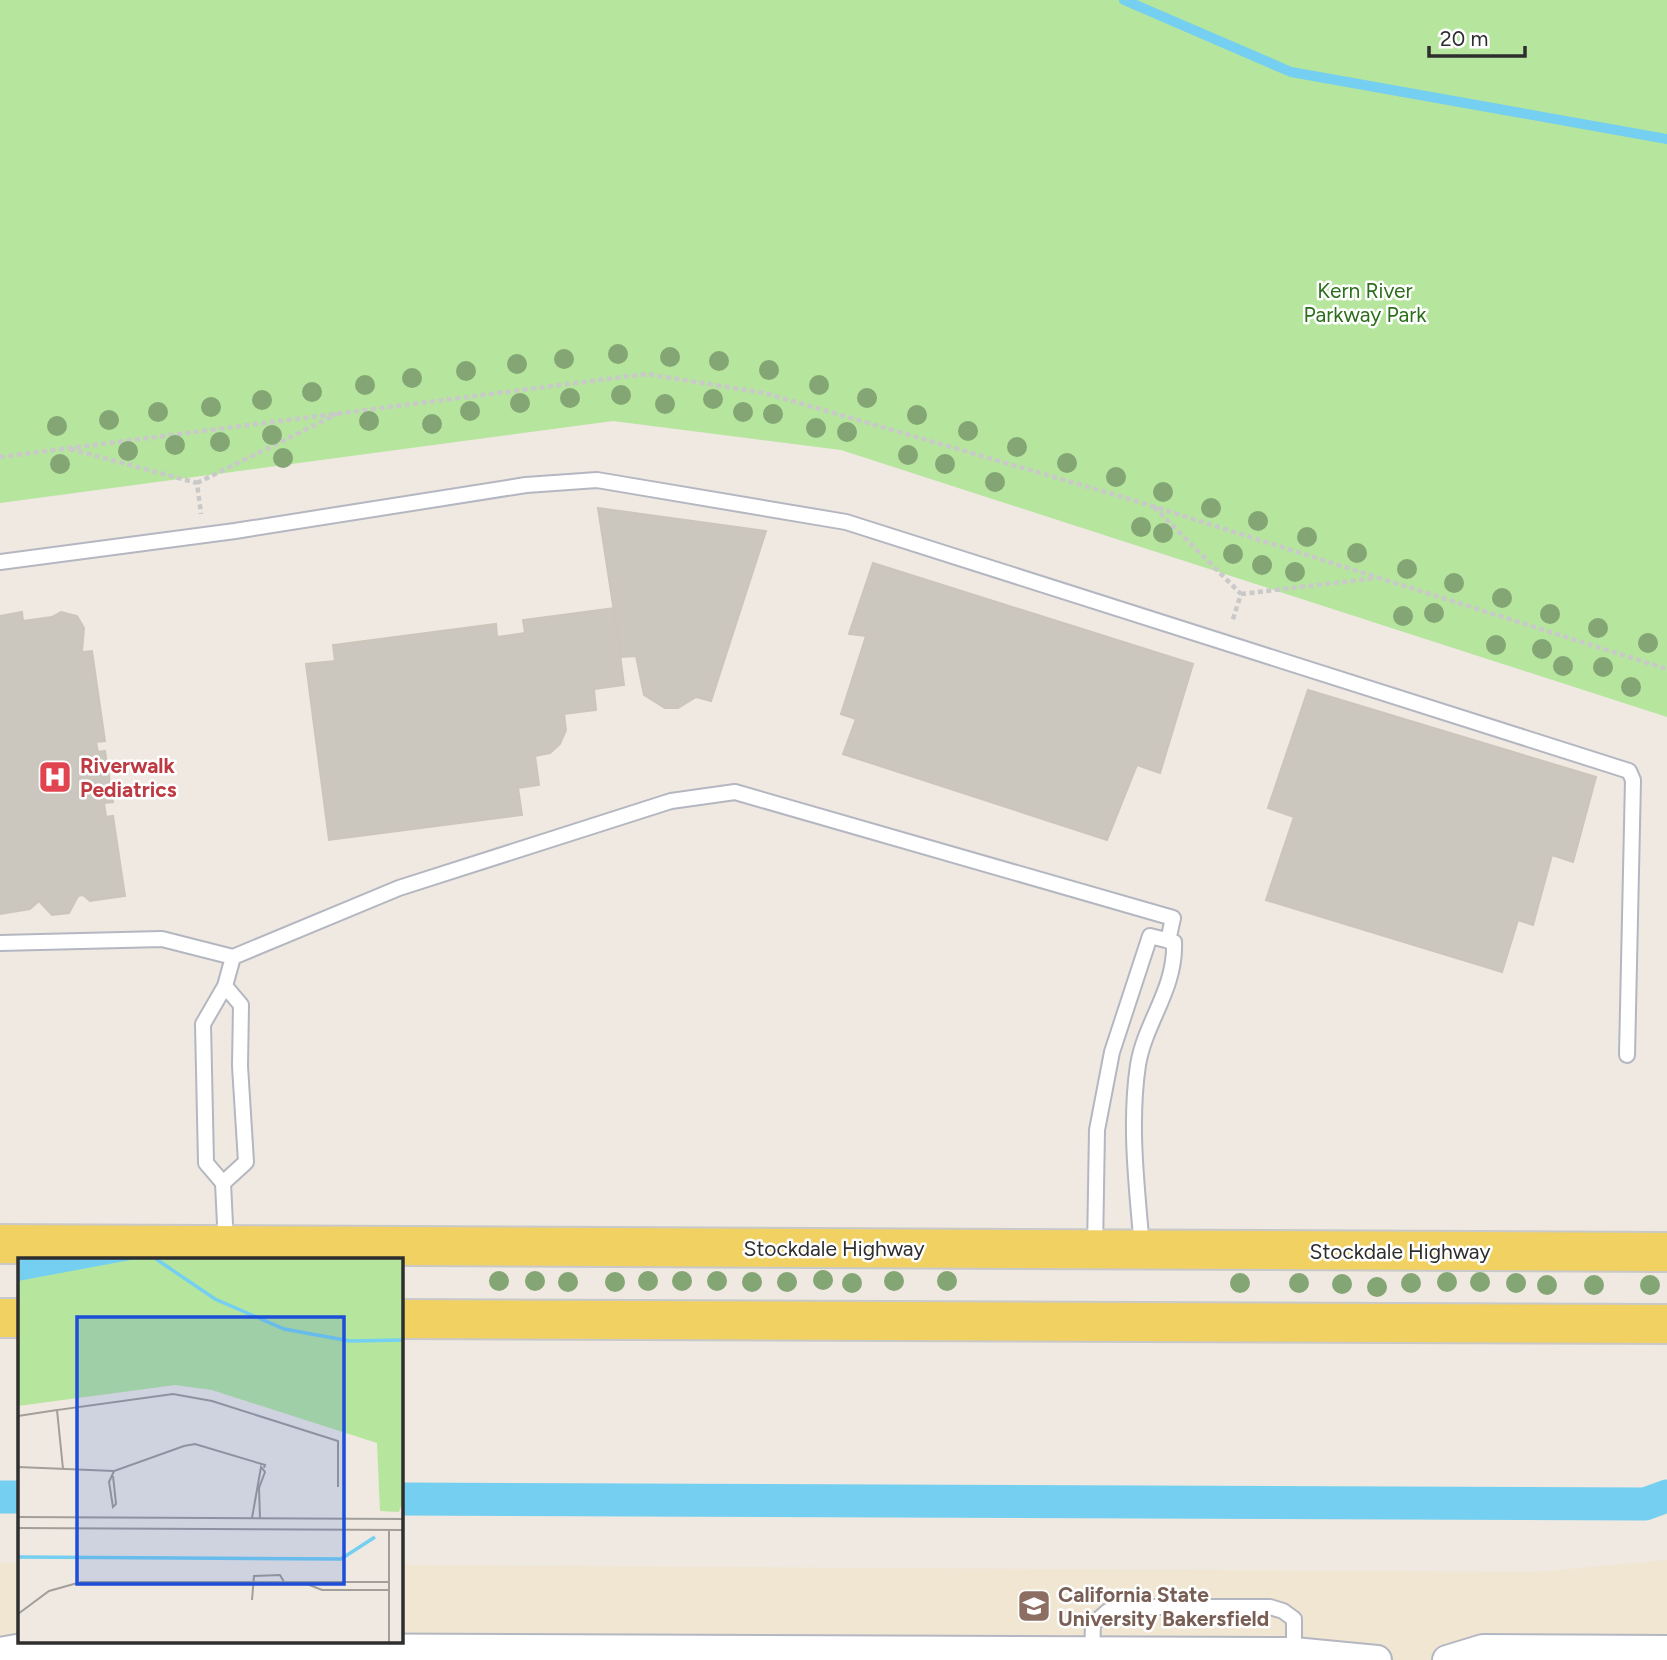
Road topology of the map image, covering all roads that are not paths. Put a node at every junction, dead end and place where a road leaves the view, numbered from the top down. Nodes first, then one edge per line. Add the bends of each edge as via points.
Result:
1 (0, 562) edge
2 (1168, 941) junction
3 (0, 943) edge
4 (233, 957) junction
5 (225, 986) junction
6 (1627, 1055) dead end
7 (223, 1183) junction
8 (0, 1244) edge
9 (226, 1245) junction
10 (1095, 1249) junction
11 (1142, 1249) junction
12 (1667, 1252) edge
13 (0, 1318) edge
14 (18, 1318) edge
15 (402, 1319) edge
16 (1667, 1324) edge
17 (1667, 1650) edge
18 (0, 1652) edge
19 (1294, 1652) junction
20 (1092, 1657) edge
21 (1377, 1660) edge
22 (1447, 1660) edge

1 - 6 lane via 526,485 597,480 846,522 1629,771 1633,780
2 - 4 lane via 1173,918 735,792 671,801 399,888
2 - 10 lane via 1150,936 1112,1052 1097,1130
2 - 11 lane via 1174,942 1175,966 1138,1063 1134,1144
3 - 4 lane via 162,939
4 - 5 lane
5 - 7 lane via 203,1024 206,1164
5 - 7 lane via 241,1005 246,1162
7 - 9 lane
8 - 9 main road, Stockdale Highway
9 - 10 main road, Stockdale Highway
10 - 11 main road, Stockdale Highway
11 - 12 main road, Stockdale Highway
13 - 14 main road
15 - 16 main road
17 - 22 street via 1483,1649
18 - 20 street via 28,1647
19 - 20 street
19 - 20 lane via 1294,1619 1270,1607 1126,1607 1108,1611 1093,1624
19 - 21 street

